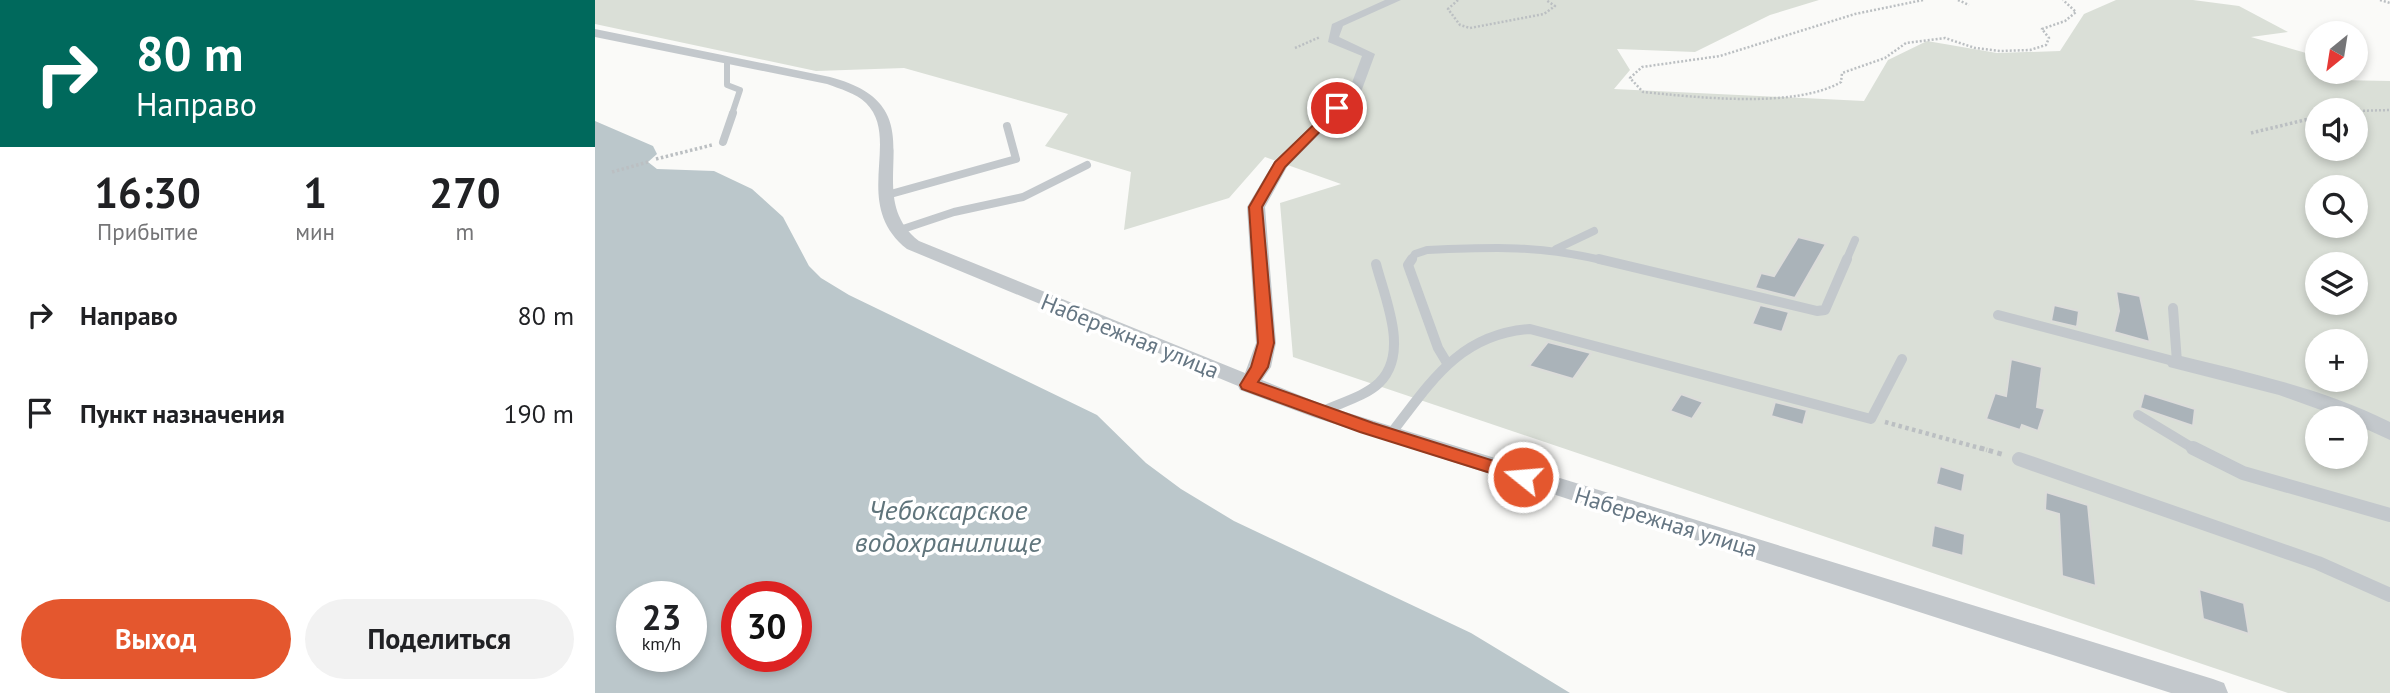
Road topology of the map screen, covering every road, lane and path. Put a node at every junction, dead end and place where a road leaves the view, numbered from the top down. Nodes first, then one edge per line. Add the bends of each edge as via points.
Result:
1 (1395, 0) edge
2 (1458, 0) edge
3 (1546, 0) edge
4 (1923, 0) edge
5 (1958, 0) edge
6 (2063, 0) edge
7 (2380, 0) edge
8 (2390, 3) edge
9 (1969, 5) dead end
10 (595, 33) edge
11 (727, 62) junction
12 (2390, 110) edge
13 (2368, 111) edge
14 (2305, 120) edge
15 (1007, 126) dead end
16 (2251, 133) dead end
17 (723, 142) joint
18 (656, 159) dead end
19 (648, 162) dead end
20 (1087, 166) dead end
21 (612, 172) dead end
22 (887, 195) junction
23 (897, 230) junction
24 (1594, 230) dead end
25 (1855, 240) dead end
26 (1556, 249) junction
27 (1376, 264) dead end
28 (2173, 308) dead end
29 (1998, 315) dead end
30 (1902, 359) dead end
31 (2177, 362) junction
32 (1447, 363) junction
33 (1248, 385) junction
34 (1321, 412) junction
35 (2138, 415) dead end
36 (1871, 419) junction
37 (2390, 432) edge
38 (1390, 435) junction
39 (2019, 459) joint
40 (2390, 515) edge
41 (2390, 596) edge
42 (2213, 693) edge

1 - 33 street via 1338,24 1332,38 1369,54 1356,89 1280,165 1256,207 1266,343 1260,367
2 - 3 path via 1448,9 1459,25 1470,29 1544,13 1555,6
4 - 6 path via 1851,15 1716,58 1642,67 1630,78 1643,92 1703,98 1767,98 1829,89 1841,82 1842,73 1882,60 1906,43 1945,38 2000,51 2046,45 2049,38 2042,29 2076,12
5 - 9 path
7 - 8 path
10 - 11 street
11 - 17 lane via 727,85 740,90
11 - 22 street via 830,81 872,101 883,118
12 - 13 path
14 - 16 path
15 - 22 lane via 1016,159
17 - 18 path
19 - 21 path
20 - 23 lane via 1023,197
22 - 23 street
23 - 33 street, Набережная улица via 937,257
24 - 26 lane
25 - 26 lane via 1825,310 1817,311
26 - 32 lane via 1509,246 1415,254 1408,265
27 - 34 lane via 1395,350 1390,369 1367,391
28 - 31 lane
29 - 31 lane
30 - 36 lane
31 - 37 street via 2313,397
32 - 36 lane via 1490,335 1530,329
32 - 38 lane
33 - 34 street, Набережная улица
34 - 38 street, Набережная улица
35 - 40 lane via 2243,473
36 - 39 path
38 - 42 street, Набережная улица
39 - 41 lane via 2318,564

